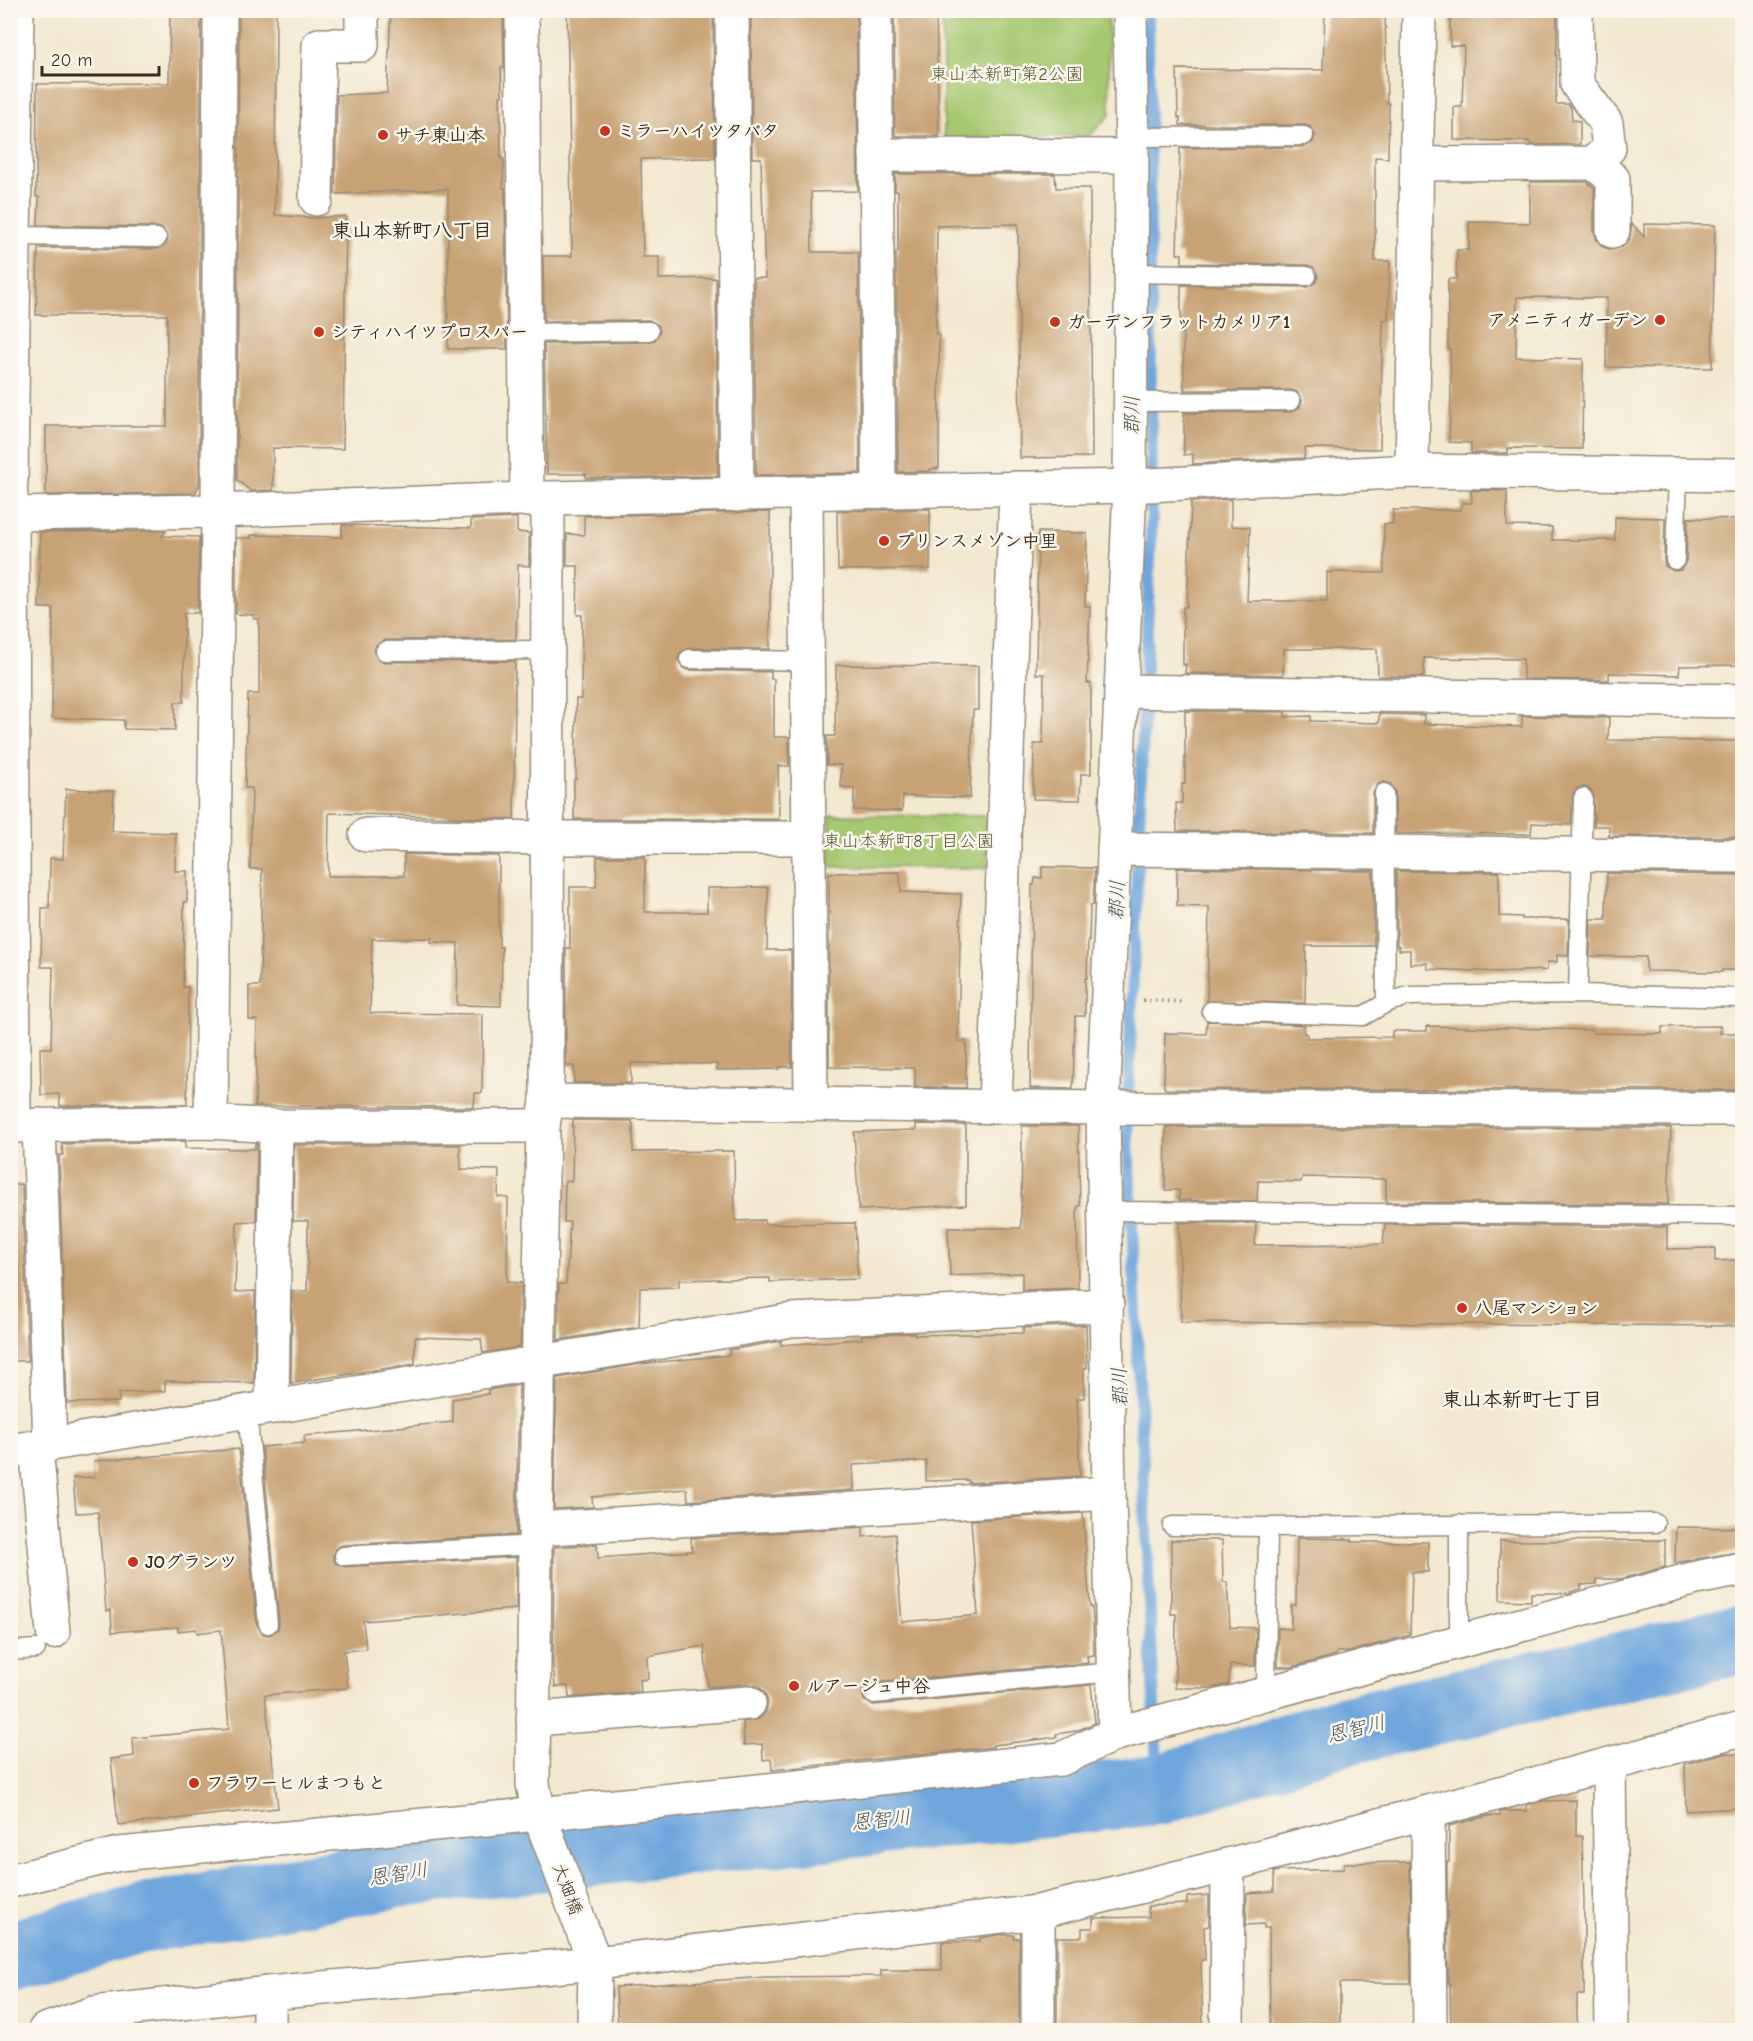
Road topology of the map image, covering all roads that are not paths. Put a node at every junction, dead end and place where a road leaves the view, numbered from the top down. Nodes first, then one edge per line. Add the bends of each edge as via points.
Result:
1 (17, 10) edge
2 (220, 10) edge
3 (362, 10) edge
4 (522, 10) edge
5 (732, 10) edge
6 (875, 10) edge
7 (1130, 10) edge
8 (1419, 10) edge
9 (1576, 10) edge
10 (1304, 136) dead end
11 (1133, 143) junction
12 (876, 155) junction
13 (1594, 163) junction
14 (1417, 164) junction
15 (316, 199) dead end
16 (1613, 231) dead end
17 (14, 236) junction
18 (157, 238) dead end
19 (1138, 272) junction
20 (1307, 276) dead end
21 (12, 330) edge
22 (649, 331) dead end
23 (525, 333) junction
24 (1291, 401) dead end
25 (1139, 402) junction
26 (1412, 471) junction
27 (1678, 474) junction
28 (1743, 475) edge
29 (1148, 485) junction
30 (1016, 488) junction
31 (879, 491) junction
32 (11, 493) edge
33 (806, 493) junction
34 (737, 495) junction
35 (538, 499) junction
36 (218, 511) junction
37 (1675, 560) dead end
38 (548, 650) junction
39 (385, 651) dead end
40 (689, 659) dead end
41 (807, 662) junction
42 (1128, 691) junction
43 (1743, 701) edge
44 (1384, 793) dead end
45 (1583, 798) dead end
46 (366, 835) dead end
47 (547, 838) junction
48 (809, 838) junction
49 (1130, 849) junction
50 (1385, 852) junction
51 (1582, 855) junction
52 (1743, 856) edge
53 (1578, 994) junction
54 (1743, 998) edge
55 (1386, 1003) junction
56 (1211, 1011) dead end
57 (811, 1104) junction
58 (995, 1107) junction
59 (1121, 1108) junction
60 (1743, 1109) edge
61 (545, 1113) junction
62 (211, 1122) junction
63 (276, 1125) junction
64 (21, 1126) edge
65 (1113, 1211) junction
66 (1743, 1216) edge
67 (1107, 1305) junction
68 (539, 1362) junction
69 (260, 1409) junction
70 (32, 1447) edge
71 (1109, 1493) junction
72 (1655, 1523) dead end
73 (1459, 1524) junction
74 (1172, 1526) dead end
75 (1268, 1527) junction
76 (535, 1537) junction
77 (344, 1556) dead end
78 (1743, 1569) edge
79 (268, 1624) dead end
80 (44, 1641) joint
81 (1459, 1642) junction
82 (10, 1651) edge
83 (1114, 1672) junction
84 (1266, 1693) junction
85 (873, 1694) dead end
86 (749, 1703) dead end
87 (533, 1719) junction
88 (1743, 1729) edge
89 (1124, 1731) junction
90 (1609, 1765) junction
91 (1428, 1813) junction
92 (539, 1814) junction
93 (1228, 1865) junction
94 (10, 1881) edge
95 (1038, 1912) junction
96 (594, 1963) junction
97 (269, 1993) junction
98 (45, 2031) edge
99 (269, 2031) edge
100 (594, 2031) edge
101 (1038, 2031) edge
102 (1227, 2031) edge
103 (1430, 2031) edge
104 (1612, 2031) edge

1 - 17 street
2 - 36 street
3 - 15 street via 362,45 319,45
4 - 23 street, 大畑橋
5 - 34 street
6 - 12 street
7 - 11 street
8 - 14 street
9 - 13 street via 1577,84 1606,123 1609,148
10 - 11 lane via 1182,137
11 - 12 street
11 - 19 street
12 - 31 street
13 - 14 street
13 - 16 street via 1613,179
14 - 26 street
17 - 18 lane
17 - 21 street
19 - 20 lane
19 - 25 street
21 - 32 street
22 - 23 lane
23 - 35 street, 大畑橋
24 - 25 lane
25 - 29 street
26 - 27 street
26 - 29 street
27 - 28 street
27 - 37 lane
29 - 30 street
29 - 42 street
30 - 31 street
30 - 58 street
31 - 33 street
32 - 36 street
32 - 64 street
33 - 34 street
33 - 41 street
34 - 35 street
35 - 36 street
35 - 38 street, 大畑橋
36 - 62 street
38 - 39 lane
38 - 47 street, 大畑橋
40 - 41 lane
41 - 48 street
42 - 43 street
42 - 49 street
44 - 50 lane
45 - 51 lane
46 - 47 street
47 - 48 street
47 - 61 street, 大畑橋
48 - 57 street
49 - 50 street
49 - 59 street
50 - 51 street
50 - 55 lane
51 - 52 street
51 - 53 lane
53 - 54 lane
53 - 55 lane via 1408,996
55 - 56 lane via 1363,1016
57 - 58 street
57 - 61 street
58 - 59 street
59 - 60 street
59 - 65 street
61 - 63 street
61 - 68 street, 大畑橋
62 - 63 street
62 - 64 street
63 - 69 street
64 - 70 street
65 - 66 lane
65 - 67 street
67 - 68 street via 792,1320
67 - 71 street
68 - 69 street
68 - 76 street, 大畑橋
69 - 70 street
69 - 79 lane
70 - 80 street
71 - 76 street
71 - 83 street
72 - 73 lane
73 - 75 lane
73 - 81 lane
74 - 75 lane
75 - 84 lane
76 - 77 lane
76 - 87 street, 大畑橋
78 - 81 street
80 - 82 lane
81 - 84 street
83 - 85 lane
83 - 89 street
84 - 89 street
86 - 87 street
87 - 92 street, 大畑橋 via 533,1784
88 - 90 street
89 - 92 street via 1061,1759
90 - 91 street
90 - 104 street
91 - 93 street
91 - 103 street
92 - 94 street via 119,1854
92 - 96 street, 大畑橋
93 - 95 street
93 - 102 street
95 - 96 street
95 - 101 street
96 - 97 street
96 - 100 street
97 - 98 street via 94,2013
97 - 99 street

